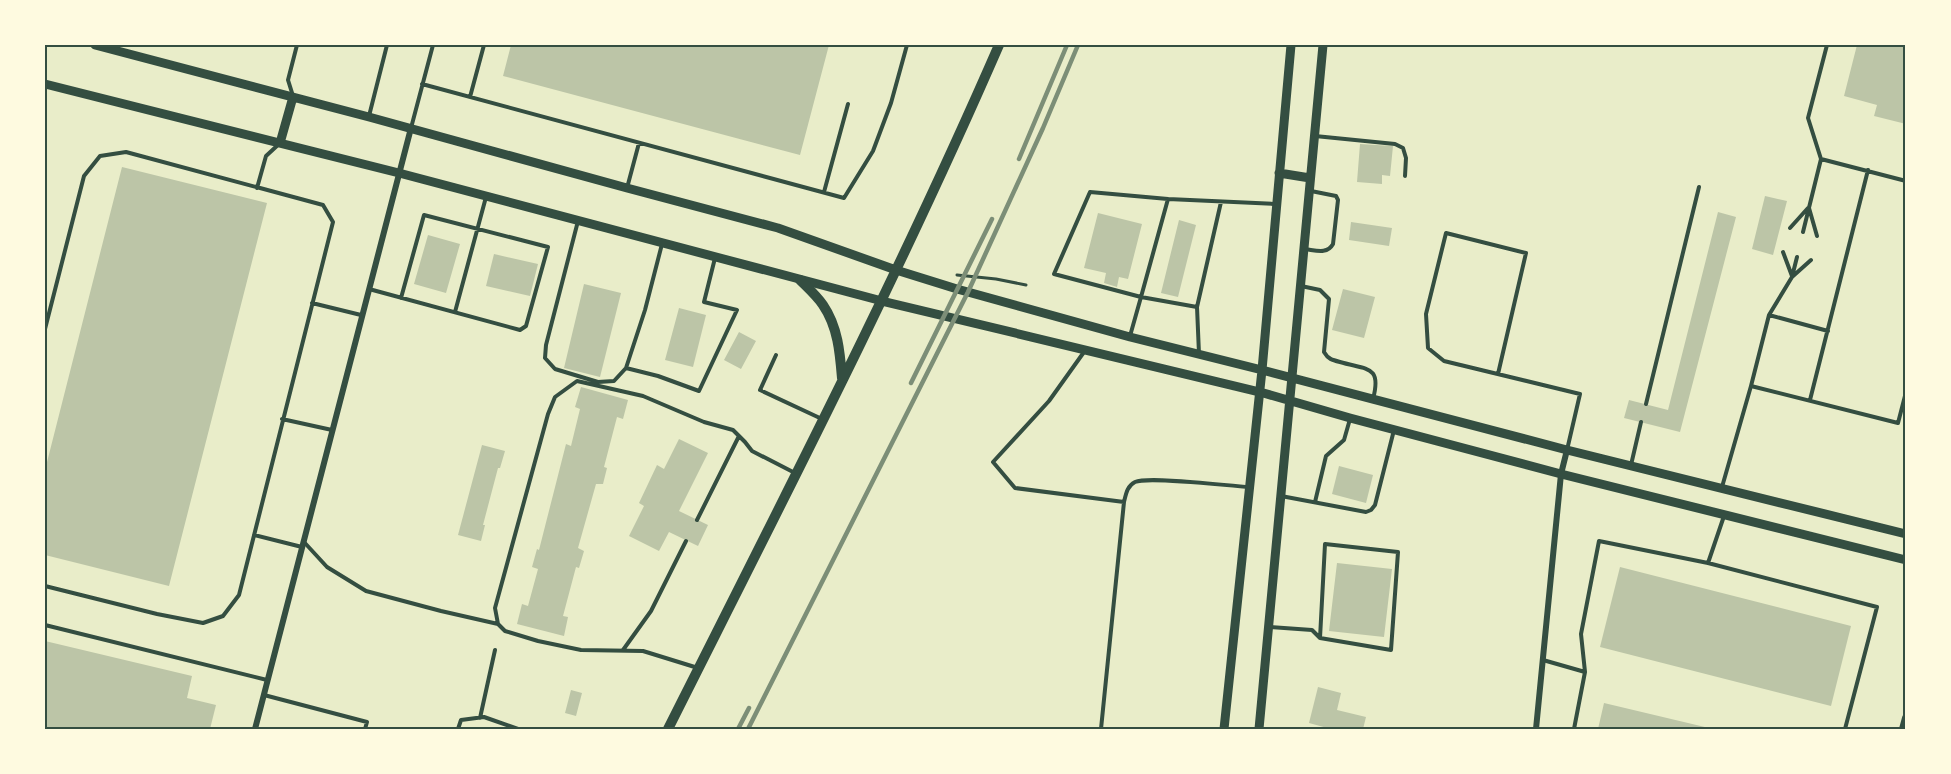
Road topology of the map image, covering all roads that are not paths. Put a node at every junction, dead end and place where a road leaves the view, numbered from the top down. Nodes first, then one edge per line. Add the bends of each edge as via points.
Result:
1 (95, 45) edge
2 (297, 45) edge
3 (387, 45) edge
4 (433, 45) edge
5 (484, 45) edge
6 (907, 45) edge
7 (999, 45) edge
8 (1291, 45) edge
9 (1323, 45) edge
10 (1827, 45) edge
11 (45, 84) edge
12 (422, 84) junction
13 (293, 97) junction
14 (470, 97) junction
15 (848, 104) dead end
16 (369, 117) junction
17 (411, 128) junction
18 (1314, 136) junction
19 (280, 143) junction
20 (639, 143) junction
21 (1821, 159) junction
22 (1868, 170) junction
23 (399, 172) junction
24 (1279, 173) junction
25 (1405, 176) dead end
26 (1310, 178) junction
27 (1906, 181) edge
28 (1699, 187) dead end
29 (257, 188) junction
30 (627, 188) junction
31 (1309, 191) junction
32 (824, 192) junction
33 (487, 196) junction
34 (1168, 199) junction
35 (1221, 202) junction
36 (1276, 204) junction
37 (1809, 207) junction
38 (578, 221) junction
39 (1790, 228) dead end
40 (479, 229) junction
41 (1803, 232) dead end
42 (1817, 236) dead end
43 (663, 243) junction
44 (1304, 249) junction
45 (1783, 252) dead end
46 (1797, 256) dead end
47 (716, 258) junction
48 (1811, 260) dead end
49 (896, 270) junction
50 (1792, 277) junction
51 (800, 280) junction
52 (1300, 286) junction
53 (368, 289) junction
54 (1141, 297) junction
55 (401, 298) junction
56 (882, 301) junction
57 (312, 303) junction
58 (1197, 307) junction
59 (455, 312) junction
60 (361, 315) junction
61 (1769, 315) junction
62 (45, 328) edge
63 (1828, 331) junction
64 (1130, 337) junction
65 (1084, 351) junction
66 (1199, 354) junction
67 (776, 355) dead end
68 (626, 368) junction
69 (1262, 370) junction
70 (1498, 374) junction
71 (1291, 378) junction
72 (842, 381) junction
73 (1751, 386) junction
74 (1260, 392) junction
75 (1906, 392) edge
76 (1289, 400) junction
77 (1373, 400) junction
78 (1810, 400) junction
79 (1646, 404) dead end
80 (1350, 418) junction
81 (282, 419) junction
82 (823, 420) junction
83 (1641, 422) dead end
84 (1394, 429) junction
85 (332, 430) junction
86 (739, 436) junction
87 (1567, 450) junction
88 (1631, 466) junction
89 (796, 474) junction
90 (1562, 474) junction
91 (1250, 488) junction
92 (1722, 488) junction
93 (1280, 496) junction
94 (1124, 502) junction
95 (1316, 502) junction
96 (1725, 514) junction
97 (697, 519) dead end
98 (1906, 534) edge
99 (254, 535) junction
100 (686, 541) dead end
101 (303, 544) junction
102 (1906, 560) edge
103 (1708, 562) junction
104 (45, 586) edge
105 (498, 624) junction
106 (45, 625) edge
107 (1268, 627) junction
108 (1320, 638) junction
109 (495, 650) dead end
110 (623, 651) junction
111 (1543, 660) junction
112 (699, 668) junction
113 (1585, 672) junction
114 (268, 681) junction
115 (264, 695) junction
116 (480, 718) junction
117 (1906, 718) edge
118 (255, 729) edge
119 (365, 729) edge
120 (458, 729) edge
121 (518, 729) edge
122 (668, 729) edge
123 (1101, 729) edge
124 (1224, 729) edge
125 (1259, 729) edge
126 (1536, 729) edge
127 (1574, 729) edge
128 (1845, 729) edge
129 (1903, 729) edge

1 - 13 main road
2 - 13 lane via 288,80
3 - 16 lane
4 - 12 lane
5 - 14 lane
6 - 32 lane via 873,151 844,198
7 - 49 main road
8 - 24 main road
9 - 18 main road
10 - 21 lane via 1808,118
11 - 19 main road
12 - 14 lane
12 - 17 lane
13 - 16 main road
13 - 19 main road
14 - 20 lane
15 - 32 lane
16 - 17 main road
17 - 23 street
17 - 30 main road
18 - 25 lane via 1395,144 1403,148
18 - 26 main road
19 - 23 main road
19 - 29 lane via 266,156
20 - 30 lane
20 - 32 lane
21 - 22 lane
21 - 37 lane
22 - 27 lane
22 - 63 lane
23 - 33 main road
23 - 53 street
24 - 26 main road
24 - 36 main road
26 - 31 main road
28 - 79 lane
29 - 57 lane via 323,205 333,222
29 - 62 lane via 126,152 100,156 84,176
30 - 49 main road via 778,228
31 - 44 main road
31 - 44 lane via 1332,194 1338,200 1330,249
33 - 38 main road
33 - 40 lane
34 - 35 lane
34 - 54 lane
34 - 54 lane via 1090,192 1054,274
35 - 36 lane
35 - 58 lane
36 - 69 main road
37 - 39 lane
37 - 41 lane
37 - 42 lane
38 - 43 main road
38 - 68 lane via 545,358 555,369 598,382 614,381
40 - 55 lane via 424,215
40 - 59 lane
40 - 59 lane via 548,247 533,303 526,326 520,330
43 - 47 main road
43 - 68 lane
44 - 52 main road
45 - 50 lane
46 - 50 lane
47 - 51 main road
47 - 68 lane via 704,302 737,310 699,392
48 - 50 lane
49 - 56 main road
49 - 64 main road
50 - 61 lane
51 - 56 main road
51 - 72 main road via 823,305 834,325
52 - 71 main road
52 - 77 lane via 1320,290 1329,298 1324,352 1330,359 1371,370 1377,384
53 - 55 lane
53 - 60 street
54 - 58 lane
54 - 64 lane
55 - 59 lane
56 - 65 main road
56 - 72 main road
57 - 60 lane
57 - 81 lane
58 - 66 lane
60 - 85 street
61 - 63 lane
61 - 73 lane
63 - 78 lane
64 - 66 main road
65 - 74 main road
65 - 94 lane via 1049,401 993,462 1015,488
66 - 69 main road
67 - 82 lane via 760,390
69 - 71 main road
69 - 74 main road
70 - 70 lane via 1444,361 1428,348 1426,314 1446,233 1526,253
70 - 87 lane via 1580,394
71 - 76 main road
71 - 77 main road
72 - 82 main road
73 - 78 lane
73 - 92 lane
74 - 76 main road
74 - 91 main road
75 - 78 lane via 1898,423
76 - 80 main road
76 - 93 main road
77 - 87 main road
80 - 84 main road
80 - 95 lane via 1344,440 1326,456
81 - 85 lane
81 - 99 lane
82 - 89 main road
83 - 88 lane
84 - 90 main road
84 - 95 lane via 1371,510
85 - 101 street
86 - 89 lane via 752,452
86 - 97 lane
86 - 105 lane via 733,430 643,396 577,381 555,396 495,608
87 - 88 main road
87 - 90 street
88 - 92 main road
89 - 112 main road
90 - 96 main road
90 - 111 street
91 - 94 lane via 1154,480 1136,482 1128,489
91 - 124 main road
92 - 98 main road
93 - 95 lane
93 - 107 main road
94 - 123 lane
96 - 102 main road
96 - 103 lane
99 - 101 lane
99 - 104 lane via 239,595 223,616 203,623
100 - 110 lane via 651,611
101 - 105 lane via 327,567 366,591
101 - 114 street
103 - 113 lane via 1599,541 1581,634
103 - 128 lane via 1877,607
105 - 110 lane via 538,641 581,650
106 - 114 lane
107 - 108 lane via 1312,630
107 - 125 main road
108 - 108 lane via 1391,650 1398,552 1325,544
109 - 116 lane
110 - 112 lane via 643,651
111 - 113 lane
111 - 126 street
112 - 122 main road
113 - 127 lane
114 - 115 street
115 - 118 street
115 - 119 lane via 367,722
116 - 120 lane via 461,720
116 - 121 lane
117 - 129 street

